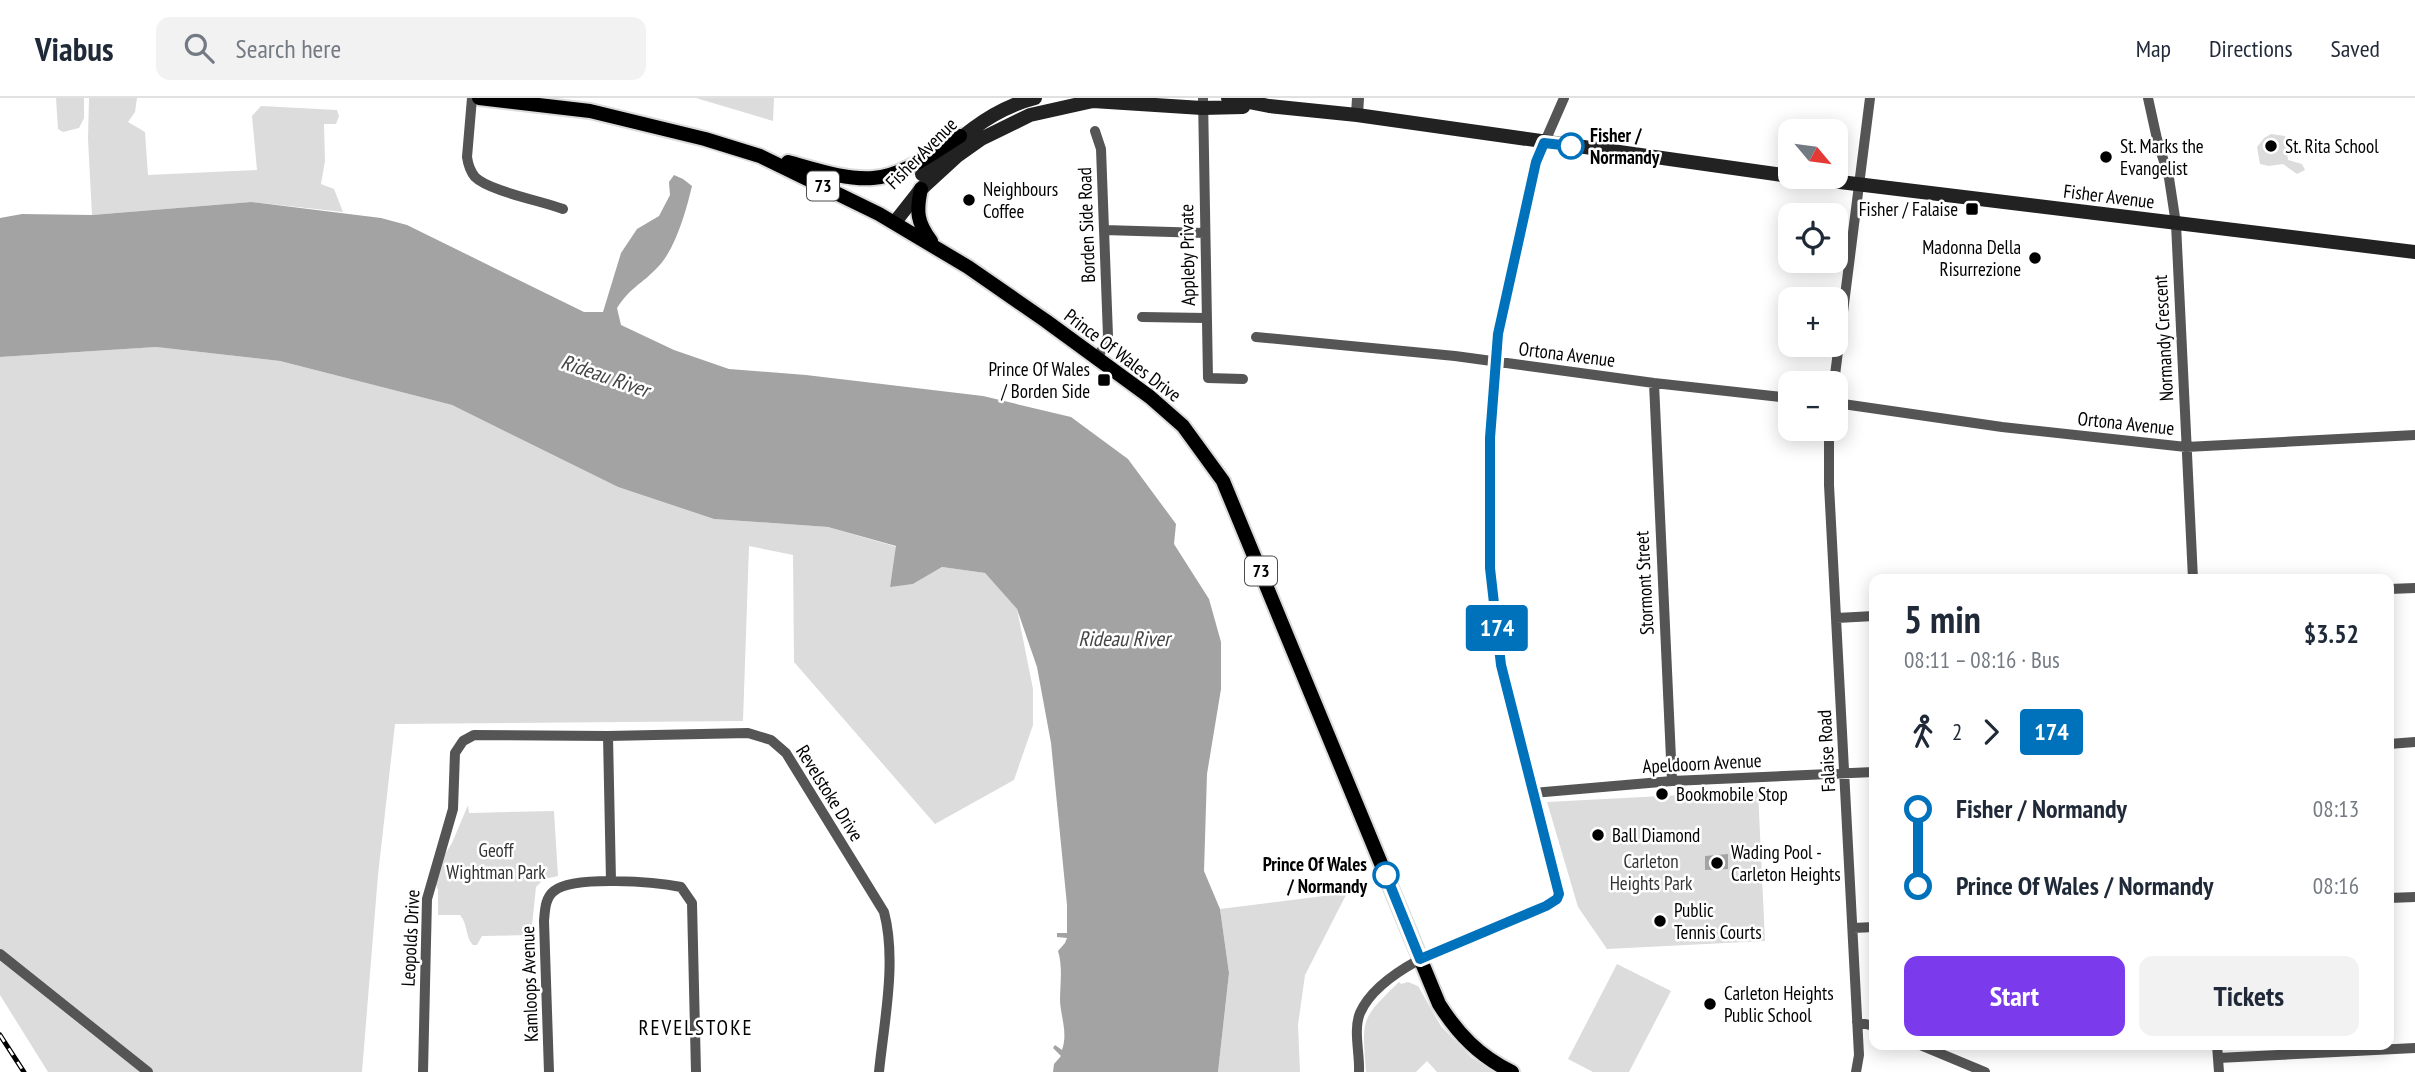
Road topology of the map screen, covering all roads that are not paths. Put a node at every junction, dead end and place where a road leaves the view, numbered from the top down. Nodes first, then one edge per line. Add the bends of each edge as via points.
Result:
1 (472, 98) edge
2 (479, 98) edge
3 (1228, 98) edge
4 (1359, 98) edge
5 (1564, 98) edge
6 (1870, 98) edge
7 (2148, 98) edge
8 (1203, 103) edge
9 (1030, 104) edge
10 (1269, 106) junction
11 (1357, 116) junction
12 (1095, 131) dead end
13 (960, 136) junction
14 (1544, 143) junction
15 (760, 156) junction
16 (1778, 174) edge
17 (1848, 184) edge
18 (1859, 185) junction
19 (921, 189) junction
20 (563, 209) dead end
21 (890, 220) junction
22 (2176, 224) junction
23 (1104, 230) junction
24 (1205, 233) junction
25 (937, 247) junction
26 (2415, 252) edge
27 (1142, 317) dead end
28 (1206, 318) junction
29 (1256, 337) dead end
30 (1096, 357) junction
31 (1496, 362) junction
32 (1836, 371) edge
33 (1243, 379) dead end
34 (1654, 383) junction
35 (1778, 397) edge
36 (1848, 405) edge
37 (2415, 435) edge
38 (1829, 441) edge
39 (2186, 447) junction
40 (2193, 574) edge
41 (2415, 588) edge
42 (2394, 589) edge
43 (1869, 616) edge
44 (1837, 618) junction
45 (475, 735) joint
46 (608, 736) junction
47 (2415, 742) edge
48 (2394, 744) edge
49 (1869, 772) edge
50 (1844, 773) junction
51 (1672, 782) junction
52 (1533, 793) junction
53 (611, 881) junction
54 (2415, 897) edge
55 (2394, 898) edge
56 (1869, 927) edge
57 (1853, 928) junction
58 (0, 954) edge
59 (1420, 959) junction
60 (1857, 1021) junction
61 (1869, 1025) edge
62 (2415, 1048) edge
63 (2394, 1049) edge
64 (1932, 1050) edge
65 (2217, 1050) edge
66 (2376, 1050) edge
67 (2218, 1058) junction
68 (148, 1072) edge
69 (423, 1072) edge
70 (549, 1072) edge
71 (696, 1072) edge
72 (879, 1072) edge
73 (1359, 1072) edge
74 (1512, 1072) edge
75 (1856, 1072) edge
76 (1985, 1072) edge
77 (2219, 1072) edge

1 - 20 street via 467,157 474,176
2 - 15 main road, Prince Of Wales Drive / 73 via 590,111
3 - 10 main road, Fisher Avenue
4 - 11 street
5 - 14 street
6 - 18 street
7 - 22 street, Normandy Crescent
8 - 9 main road, Fisher Avenue
8 - 10 main road, Fisher Avenue
8 - 24 street, Appleby Private
9 - 13 main road, Fisher Avenue via 992,116
9 - 19 main road, Fisher Avenue
10 - 11 main road, Fisher Avenue
11 - 14 main road, Fisher Avenue
12 - 23 street, Borden Side Road via 1101,149
13 - 15 main road via 906,168 872,178
13 - 21 main road, Fisher Avenue via 921,175
14 - 16 main road, Fisher Avenue
14 - 31 street via 1498,334
15 - 21 main road, Prince Of Wales Drive / 73
17 - 18 main road, Fisher Avenue
18 - 22 main road, Fisher Avenue
18 - 32 street
19 - 21 main road, Fisher Avenue
19 - 25 main road via 917,217
21 - 25 main road, Prince Of Wales Drive / 73
22 - 26 main road, Fisher Avenue
22 - 39 street, Normandy Crescent
23 - 24 street
23 - 30 street, Borden Side Road via 1108,336
24 - 28 street, Appleby Private
25 - 30 main road, Prince Of Wales Drive / 73
27 - 28 street
28 - 33 street, Appleby Private via 1209,378
29 - 31 street, Ortona Avenue
30 - 59 main road, Prince Of Wales Drive / 73 via 1183,426 1223,481
31 - 34 street, Ortona Avenue
31 - 52 street via 1490,438 1490,568 1501,665
34 - 35 street, Ortona Avenue
34 - 51 street, Stormont Street
36 - 39 street, Ortona Avenue
37 - 39 street, Ortona Avenue
38 - 44 street, Falaise Road
39 - 40 street, Normandy Crescent
41 - 42 street
43 - 44 street
44 - 50 street, Falaise Road
45 - 46 street, Revelstoke Drive
45 - 69 street, Leopolds Drive via 456,749 453,809 429,887
46 - 53 street
46 - 72 street, Revelstoke Drive via 748,733 771,740 786,753 884,912 890,953
47 - 48 street
49 - 50 street, Apeldoorn Avenue
50 - 51 street, Apeldoorn Avenue
50 - 57 street, Falaise Road
51 - 52 street, Apeldoorn Avenue
52 - 59 street via 1557,899
53 - 70 street, Kamloops Avenue via 565,885 546,902
53 - 71 street, Kamloops Avenue via 681,887 692,903
54 - 55 street
56 - 57 street
57 - 60 street, Falaise Road
58 - 68 street
59 - 73 street via 1380,988 1359,1016
59 - 74 main road, Prince Of Wales Drive / 73 via 1439,1004 1465,1040
60 - 61 street
60 - 75 street, Falaise Road
62 - 63 street
64 - 76 street
65 - 67 street
66 - 67 street
67 - 77 street

